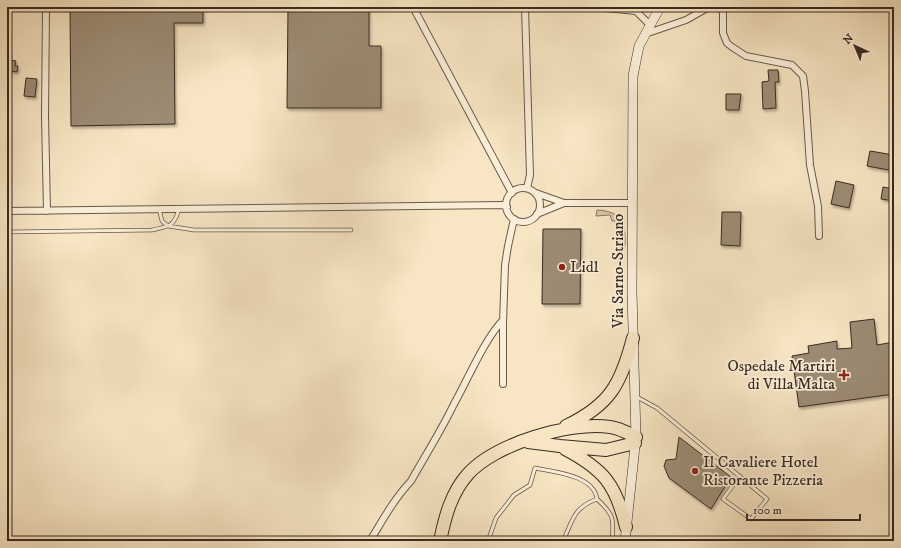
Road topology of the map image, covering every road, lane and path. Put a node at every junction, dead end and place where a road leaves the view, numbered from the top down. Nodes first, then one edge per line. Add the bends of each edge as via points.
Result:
1 (46, 7) edge
2 (413, 7) edge
3 (525, 7) edge
4 (595, 7) edge
5 (660, 7) edge
6 (709, 7) edge
7 (719, 7) edge
8 (650, 25) junction
9 (645, 34) junction
10 (527, 188) junction
11 (512, 193) junction
12 (536, 193) junction
13 (564, 203) junction
14 (633, 203) junction
15 (507, 207) junction
16 (159, 209) junction
17 (179, 209) junction
18 (7, 210) edge
19 (47, 210) junction
20 (537, 214) junction
21 (514, 219) junction
22 (168, 226) junction
23 (350, 230) dead end
24 (7, 232) edge
25 (819, 236) dead end
26 (503, 320) junction
27 (633, 338) junction
28 (504, 384) dead end
29 (636, 396) junction
30 (556, 431) junction
31 (635, 440) junction
32 (524, 441) junction
33 (560, 446) junction
34 (740, 476) junction
35 (597, 499) junction
36 (626, 527) junction
37 (441, 540) edge
38 (370, 541) edge
39 (488, 541) edge
40 (563, 541) edge
41 (612, 541) edge
42 (625, 541) edge

1 - 19 street
2 - 11 street
3 - 10 street via 530,175
4 - 8 street via 636,11
5 - 8 main road, Via Sarno-Striano
6 - 9 street via 686,20
7 - 25 street via 723,12 723,33 727,43 746,56 792,65 803,76
8 - 9 main road, Via Sarno-Striano
9 - 14 main road, Via Sarno-Striano via 639,46 634,76
10 - 11 street
10 - 12 street
11 - 15 street
12 - 13 street
12 - 20 street via 540,204
13 - 14 street
13 - 20 street
14 - 27 main road, Via Sarno-Striano
15 - 17 street via 502,205
15 - 21 street
16 - 17 street
16 - 19 street
16 - 22 lane via 162,220
17 - 22 lane via 176,220
18 - 19 street
20 - 21 street via 529,221
21 - 26 street via 506,256
22 - 23 lane via 194,230
22 - 24 lane via 152,230
26 - 28 street
26 - 38 street via 476,362 411,481 403,489
27 - 29 main road, Via Sarno-Striano
27 - 30 highway via 617,384 608,397 582,418
29 - 31 main road, Via Sarno-Striano
29 - 34 lane via 657,408
30 - 31 highway via 610,427 621,430
30 - 32 highway
31 - 33 highway via 606,450
31 - 36 main road, Via Sarno-Striano
32 - 33 highway
32 - 37 highway via 503,449 468,474 455,491
33 - 36 highway via 586,460 607,480 616,492
34 - 34 lane via 767,499 751,519 723,499
35 - 39 lane via 596,491 590,485 573,476 535,468 530,484 514,495 496,518
35 - 40 lane via 578,509
35 - 41 lane via 612,518
36 - 42 main road, Via Sarno-Striano

